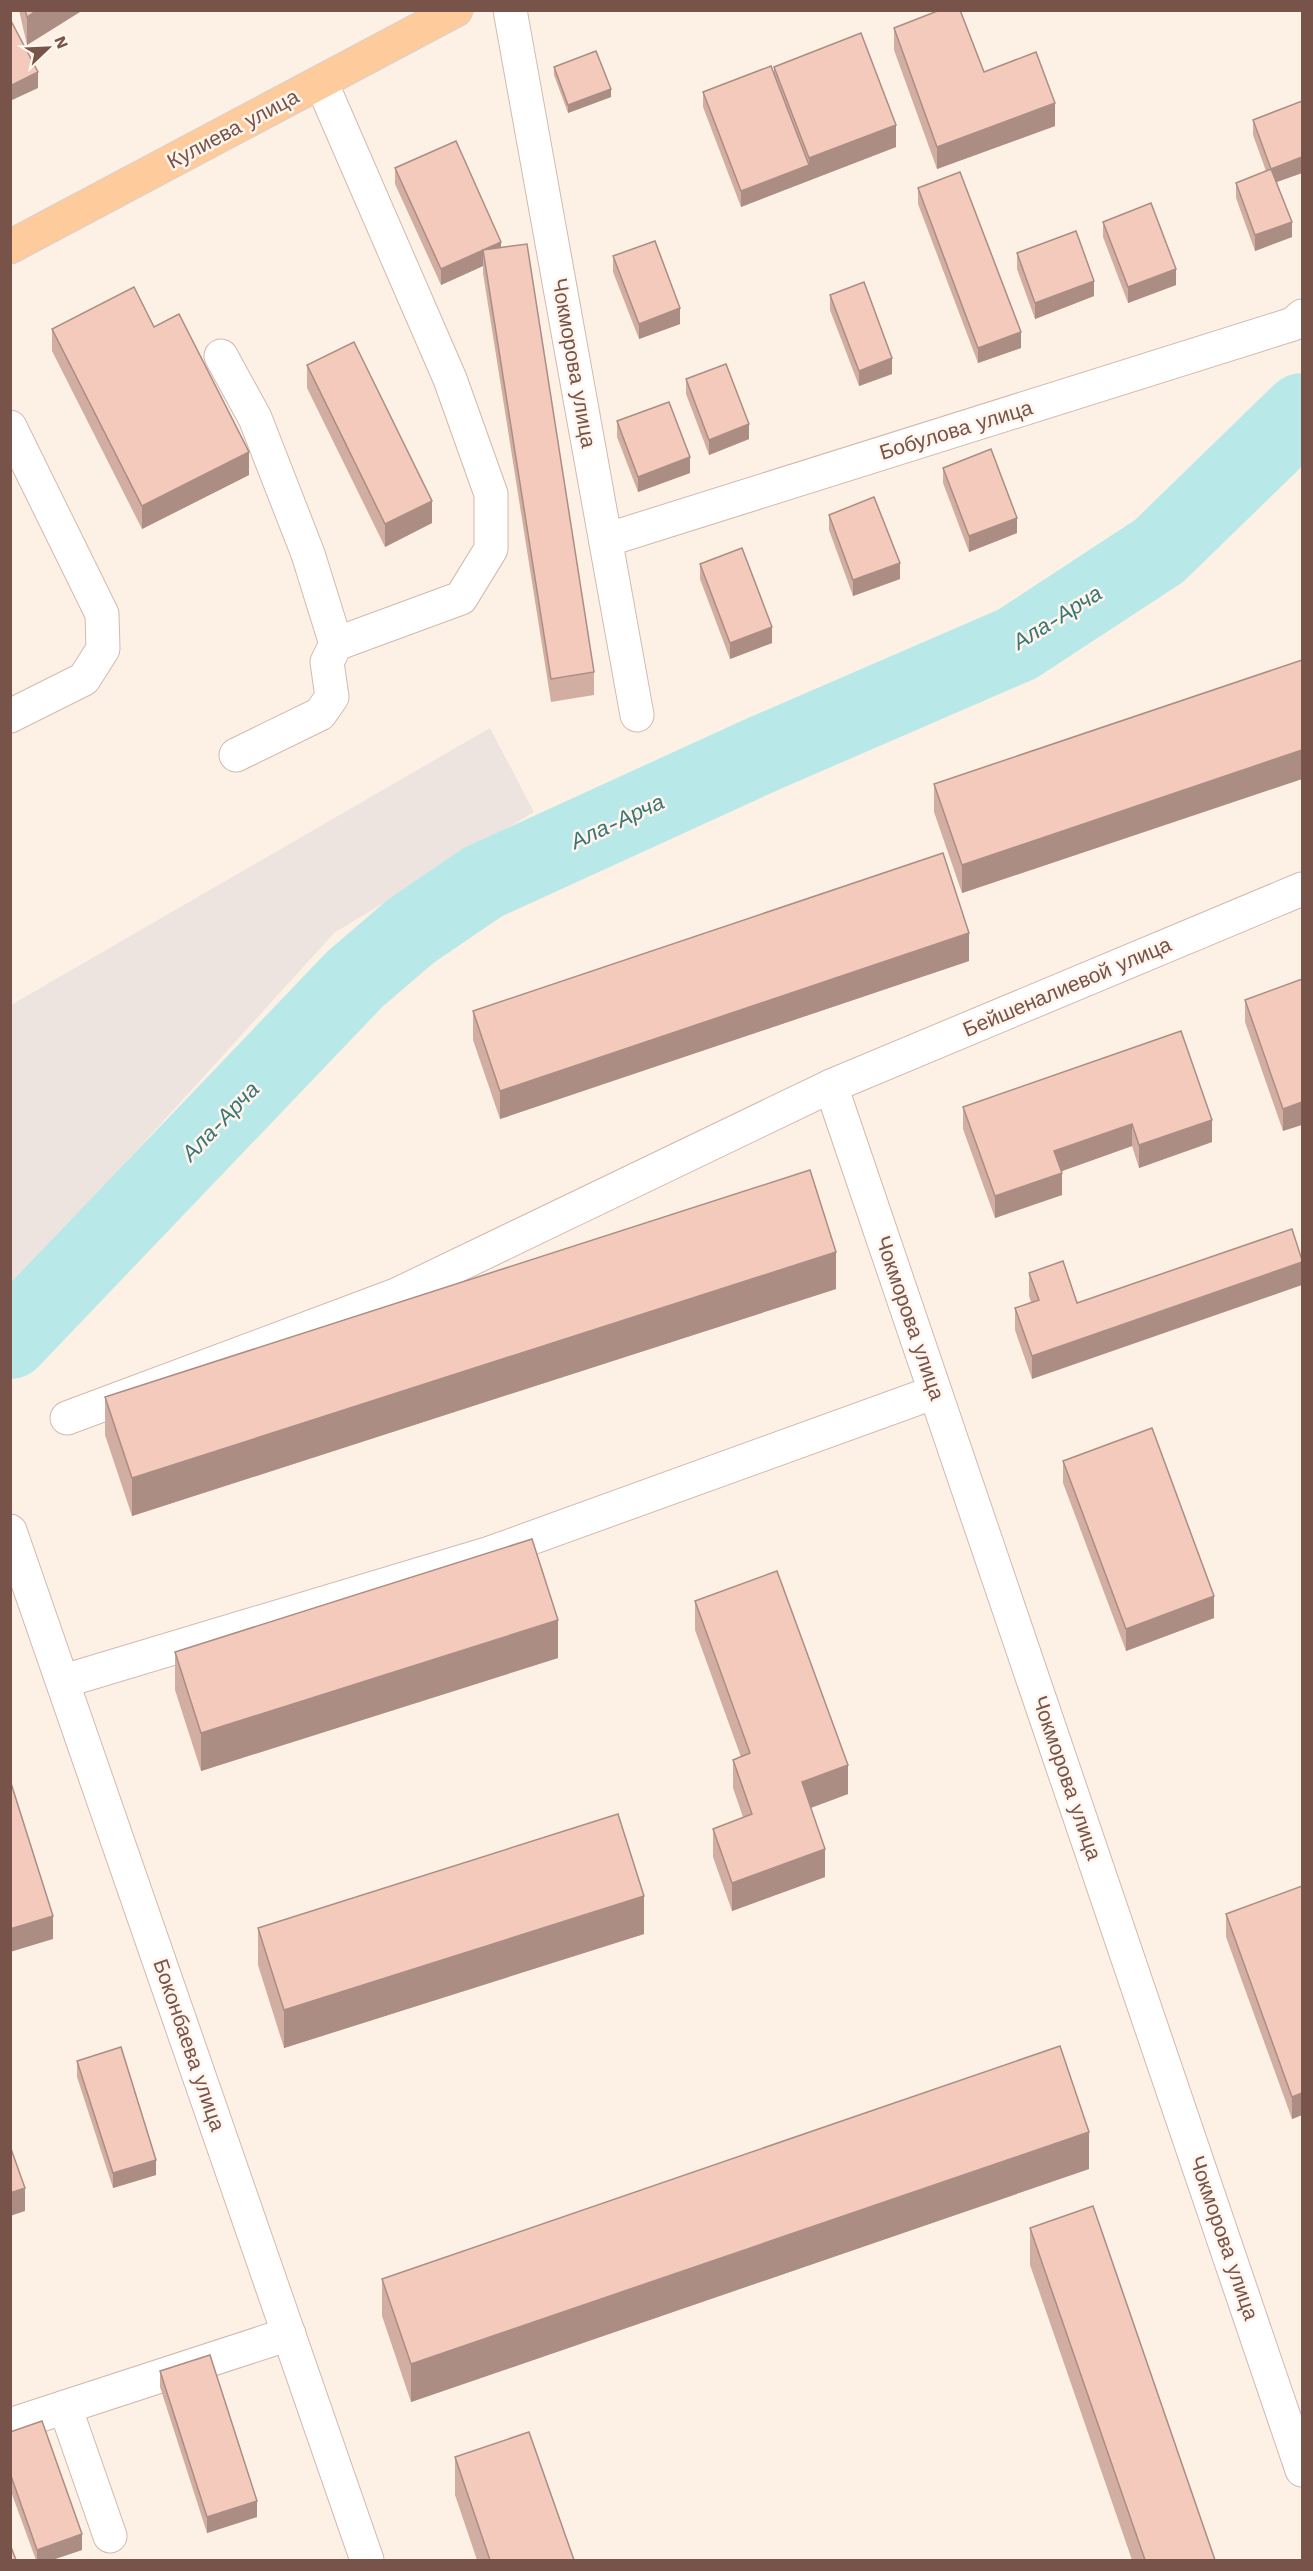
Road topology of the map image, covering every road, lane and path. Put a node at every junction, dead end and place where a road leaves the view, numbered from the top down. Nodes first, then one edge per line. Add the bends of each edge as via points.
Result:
1 (456, 10) edge
2 (510, 10) edge
3 (321, 82) junction
4 (10, 247) edge
5 (1302, 316) edge
6 (221, 356) dead end
7 (10, 427) edge
8 (606, 540) junction
9 (336, 644) junction
10 (637, 715) dead end
11 (10, 716) edge
12 (236, 755) dead end
13 (1302, 889) edge
14 (831, 1086) junction
15 (935, 1392) junction
16 (67, 1418) dead end
17 (10, 1531) edge
18 (64, 1681) junction
19 (289, 2334) junction
20 (65, 2406) junction
21 (10, 2425) edge
22 (1302, 2470) edge
23 (110, 2536) dead end
24 (367, 2560) edge

1 - 3 main road, Кулиева улица
2 - 8 street, Чокморова улица
3 - 4 main road, Кулиева улица
3 - 9 street via 450,379 491,494 491,549 461,598
5 - 8 street, Бобулова улица via 1293,324
6 - 9 street via 255,418 308,554
7 - 11 street via 102,614 103,649 84,679
8 - 10 street, Чокморова улица
9 - 12 street via 327,662 332,697 320,714
13 - 14 street, Бейшеналиевой улица
14 - 15 street, Чокморова улица
14 - 16 street, Бейшеналиевой улица via 396,1295
15 - 18 street via 490,1553
15 - 22 street, Чокморова улица
17 - 18 street, Боконбаева улица
18 - 19 street, Боконбаева улица
19 - 20 street
19 - 24 street, Боконбаева улица
20 - 21 street
20 - 23 street

